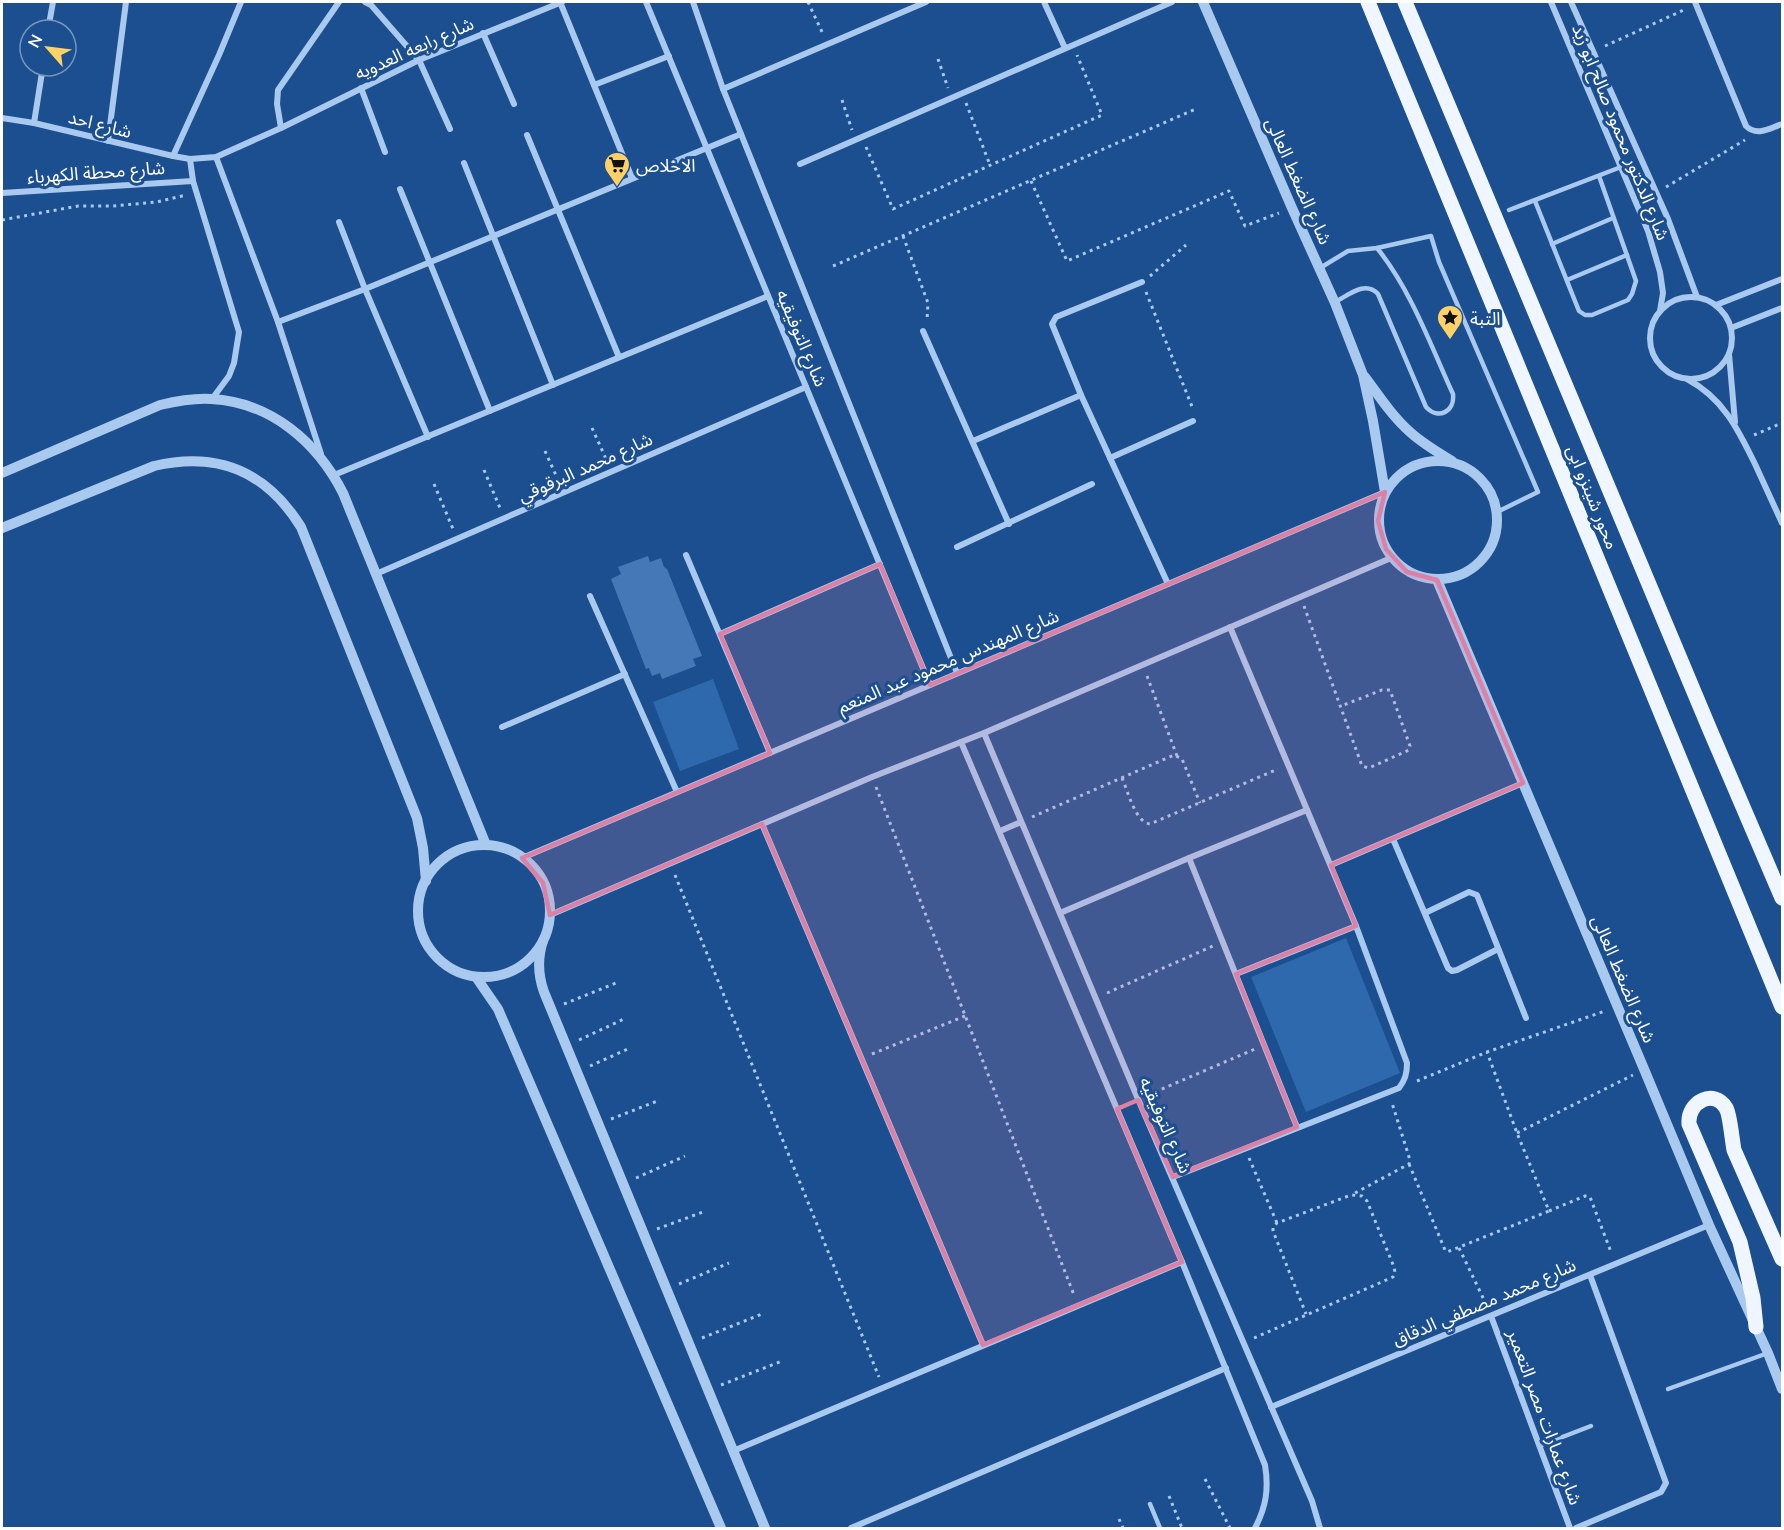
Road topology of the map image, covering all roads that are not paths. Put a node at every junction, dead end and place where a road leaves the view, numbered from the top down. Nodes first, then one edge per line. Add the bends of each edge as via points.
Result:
1 (52, 2) edge
2 (126, 2) edge
3 (241, 2) edge
4 (339, 2) edge
5 (365, 2) edge
6 (561, 2) edge
7 (646, 2) edge
8 (693, 2) edge
9 (926, 2) edge
10 (1044, 2) edge
11 (1172, 2) edge
12 (1203, 2) edge
13 (1368, 2) edge
14 (1405, 2) edge
15 (1551, 2) edge
16 (1571, 2) edge
17 (1695, 3) edge
18 (50, 18) edge
19 (483, 33) junction
20 (1065, 48) junction
21 (669, 56) junction
22 (419, 60) junction
23 (41, 78) edge
24 (594, 85) junction
25 (361, 88) junction
26 (723, 89) junction
27 (513, 104) dead end
28 (2, 118) edge
29 (34, 123) junction
30 (1782, 124) edge
31 (281, 128) junction
32 (450, 129) dead end
33 (741, 134) junction
34 (527, 135) dead end
35 (108, 141) junction
36 (706, 147) junction
37 (385, 152) dead end
38 (174, 156) junction
39 (216, 157) junction
40 (190, 159) junction
41 (464, 163) dead end
42 (800, 164) dead end
43 (1621, 167) junction
44 (1599, 176) junction
45 (632, 178) junction
46 (193, 181) junction
47 (400, 189) dead end
48 (2, 193) edge
49 (1535, 201) junction
50 (557, 209) junction
51 (1509, 210) dead end
52 (1613, 218) junction
53 (339, 222) dead end
54 (1439, 232) dead end
55 (492, 236) junction
56 (1431, 236) junction
57 (1552, 244) junction
58 (1377, 248) junction
59 (1627, 255) junction
60 (429, 262) junction
61 (1320, 268) junction
62 (1782, 279) edge
63 (1567, 280) junction
64 (1142, 282) road end
65 (365, 289) junction
66 (768, 296) junction
67 (1697, 297) junction
68 (1335, 303) junction
69 (1716, 305) junction
70 (1782, 308) edge
71 (1660, 311) junction
72 (278, 322) junction
73 (1731, 328) junction
74 (923, 330) road end
75 (1728, 353) junction
76 (618, 357) junction
77 (1363, 375) junction
78 (1684, 378) junction
79 (553, 385) junction
80 (806, 387) junction
81 (1081, 395) junction
82 (212, 399) junction
83 (490, 411) junction
84 (1193, 421) road end
85 (1736, 425) junction
86 (428, 437) junction
87 (973, 441) junction
88 (322, 458) junction
89 (1110, 458) junction
90 (1458, 465) junction
91 (2, 473) edge
92 (334, 475) junction
93 (1092, 484) dead end
94 (1385, 492) junction
95 (1497, 512) junction
96 (1782, 523) edge
97 (1009, 524) junction
98 (2, 528) edge
99 (957, 547) dead end
100 (686, 555) dead end
101 (1391, 558) junction
102 (880, 564) junction
103 (376, 574) junction
104 (1437, 580) junction
105 (1168, 584) junction
106 (590, 596) dead end
107 (1230, 627) junction
108 (720, 634) junction
109 (957, 673) junction
110 (625, 674) junction
111 (930, 685) junction
112 (502, 727) dead end
113 (984, 733) junction
114 (961, 742) junction
115 (770, 753) junction
116 (1523, 783) junction
117 (677, 792) junction
118 (1307, 810) junction
119 (1021, 822) junction
120 (762, 824) junction
121 (1000, 831) junction
122 (1393, 839) junction
123 (486, 846) junction
124 (522, 858) junction
125 (1189, 858) junction
126 (1331, 865) junction
127 (426, 881) junction
128 (1782, 898) edge
129 (1060, 913) junction
130 (1425, 913) junction
131 (550, 915) junction
132 (1356, 926) junction
133 (543, 941) junction
134 (1498, 949) junction
135 (1236, 974) junction
136 (476, 977) junction
137 (1782, 1007) edge
138 (1526, 1018) dead end
139 (1297, 1127) junction
140 (1173, 1177) junction
141 (1708, 1225) junction
142 (1782, 1259) edge
143 (1182, 1262) junction
144 (1590, 1275) junction
145 (1491, 1316) junction
146 (1756, 1327) junction
147 (983, 1345) junction
148 (1768, 1353) junction
149 (1226, 1368) junction
150 (1668, 1389) dead end
151 (1782, 1389) edge
152 (1271, 1407) junction
153 (1591, 1426) dead end
154 (1539, 1446) junction
155 (733, 1451) junction
156 (1150, 1504) dead end
157 (721, 1528) edge
158 (765, 1528) edge
159 (850, 1528) edge
160 (1160, 1528) edge
161 (1255, 1528) edge
162 (1320, 1528) edge
163 (1570, 1528) edge
164 (1576, 1528) edge

1 - 18 street
2 - 35 street
3 - 38 street
4 - 31 street via 278,90 276,104
5 - 22 street
6 - 19 street, شارع رابعه العدويه
6 - 24 street
7 - 21 street, شارع التوفيقيه
8 - 26 street, شارع التوفيقيه
9 - 26 street
10 - 20 street
11 - 20 street
12 - 61 street, شارع الضغط العالى
13 - 137 main road, محور شينزو ابى
14 - 128 main road, محور شينزو ابى
15 - 43 street, شارع الدكتور محمود صالح ابو زيد
16 - 67 street, شارع الدكتور محمود صالح ابو زيد via 1657,193
17 - 30 street via 1746,126 1757,132
19 - 22 street, شارع رابعه العدويه
19 - 27 street
20 - 42 street
21 - 24 street
21 - 36 street, شارع التوفيقيه
22 - 25 street, شارع رابعه العدويه
22 - 32 street
23 - 29 street
24 - 45 street
25 - 31 street, شارع رابعه العدويه
25 - 37 street
26 - 33 street, شارع التوفيقيه
28 - 29 street, شارع احد
29 - 35 street, شارع احد
31 - 39 street, شارع رابعه العدويه
33 - 36 street
33 - 109 street, شارع التوفيقيه
34 - 50 street
35 - 38 street, شارع احد
36 - 45 street
36 - 66 street, شارع التوفيقيه
38 - 40 street, شارع احد
39 - 40 street, شارع رابعه العدويه
39 - 72 street
40 - 46 street
41 - 55 street
43 - 44 lane
43 - 71 street, شارع الدكتور محمود صالح ابو زيد via 1655,251 1663,293
44 - 49 lane
44 - 52 lane
45 - 50 street
46 - 48 street, شارع محطة الكهرباء
46 - 82 street via 239,332 229,376
47 - 60 street
49 - 51 lane
49 - 57 lane
50 - 55 street
50 - 76 street
52 - 57 lane
52 - 59 lane
53 - 65 street
54 - 56 lane
55 - 60 street
55 - 79 street
56 - 58 lane
56 - 95 lane via 1538,492
57 - 63 lane
58 - 61 lane via 1348,251
58 - 68 lane via 1400,281 1449,384 1454,399 1451,408 1438,414 1426,407 1375,290 1361,288
59 - 63 lane
59 - 63 lane via 1636,281 1632,294 1628,300 1592,315 1580,311
60 - 65 street
60 - 83 street
61 - 68 street, شارع الضغط العالى
62 - 69 street
64 - 81 street via 1052,321
65 - 72 street
65 - 86 street
66 - 76 street
66 - 80 street, شارع التوفيقيه
67 - 69 street
67 - 71 street via 1677,299
68 - 77 street, شارع الضغط العالى
69 - 73 street
70 - 73 street
71 - 78 street via 1650,337 1655,356 1667,370
72 - 88 street
73 - 75 street
74 - 87 street
75 - 78 street via 1723,363 1706,376
75 - 85 street
76 - 79 street
77 - 90 street, شارع الضغط العالى via 1411,433
77 - 94 street, شارع الضغط العالى
78 - 85 street via 1708,392
79 - 83 street
80 - 102 street, شارع التوفيقيه
80 - 103 street, شارع محمد البرقوقي
81 - 87 street
81 - 89 street
82 - 88 street via 239,404 276,419
82 - 91 street via 160,405
83 - 86 street
84 - 89 street
85 - 96 street
86 - 92 street
87 - 97 street
88 - 92 street
89 - 105 street
90 - 94 street via 1446,461 1421,463 1400,475
90 - 95 street via 1480,478
92 - 103 street
93 - 97 street
94 - 101 street via 1379,511 1379,531
94 - 105 street, شارع المهندس محمود عبد المنعم
95 - 104 street via 1495,537 1482,560 1462,575
97 - 99 street
98 - 127 street via 171,462 223,464 268,487 301,527 417,818
100 - 108 street
101 - 104 street via 1407,572
101 - 107 street
102 - 108 street
102 - 111 street, شارع التوفيقيه
103 - 123 street
104 - 116 street, شارع الضغط العالى
105 - 109 street, شارع المهندس محمود عبد المنعم
106 - 110 street
107 - 113 street
107 - 118 street
108 - 115 street
109 - 111 street, شارع المهندس محمود عبد المنعم
110 - 112 street
110 - 117 street
111 - 115 street, شارع المهندس محمود عبد المنعم
113 - 114 street
113 - 119 street, شارع التوفيقيه
114 - 120 street
114 - 121 street, شارع التوفيقيه
115 - 117 street, شارع المهندس محمود عبد المنعم
116 - 122 street
116 - 141 street, شارع الضغط العالى
117 - 124 street, شارع المهندس محمود عبد المنعم
118 - 125 street
118 - 126 street
119 - 121 street
119 - 129 street, شارع التوفيقيه
120 - 131 street
120 - 147 street
121 - 143 street, شارع التوفيقيه
122 - 126 street
122 - 130 street
123 - 124 street via 511,851
123 - 127 street via 457,851 434,868
124 - 131 street via 543,883
125 - 129 street
125 - 135 street
126 - 132 street
127 - 136 street via 419,898 418,916 430,950 459,973
129 - 140 street, شارع التوفيقيه
130 - 134 street via 1473,892
130 - 134 street via 1452,971
131 - 133 street
132 - 135 street
132 - 139 street via 1407,1063 1405,1080 1399,1088
133 - 136 street via 531,958 515,970
133 - 155 street via 540,980
134 - 138 street
135 - 139 street
136 - 157 street via 498,1009
139 - 140 street
140 - 152 street, شارع التوفيقيه
141 - 144 street, شارع محمد مصطفي الدقاق
141 - 146 street, شارع الضغط العالى
142 - 146 main road via 1734,1150 1726,1108 1718,1100 1699,1101 1690,1111 1689,1124 1740,1242
143 - 147 street
143 - 149 street, شارع التوفيقيه
144 - 145 street, شارع محمد مصطفي الدقاق
144 - 164 street via 1666,1483 1661,1492
145 - 152 street, شارع محمد مصطفي الدقاق
145 - 154 street, شارع عمارات مصر التعمير
146 - 148 street, شارع الضغط العالى
147 - 155 street
148 - 150 lane
148 - 151 street, شارع الضغط العالى
149 - 159 street
149 - 161 street, شارع التوفيقيه via 1268,1481 1263,1514
152 - 162 street, شارع التوفيقيه
153 - 154 lane
154 - 163 street, شارع عمارات مصر التعمير
155 - 158 street
156 - 160 lane

